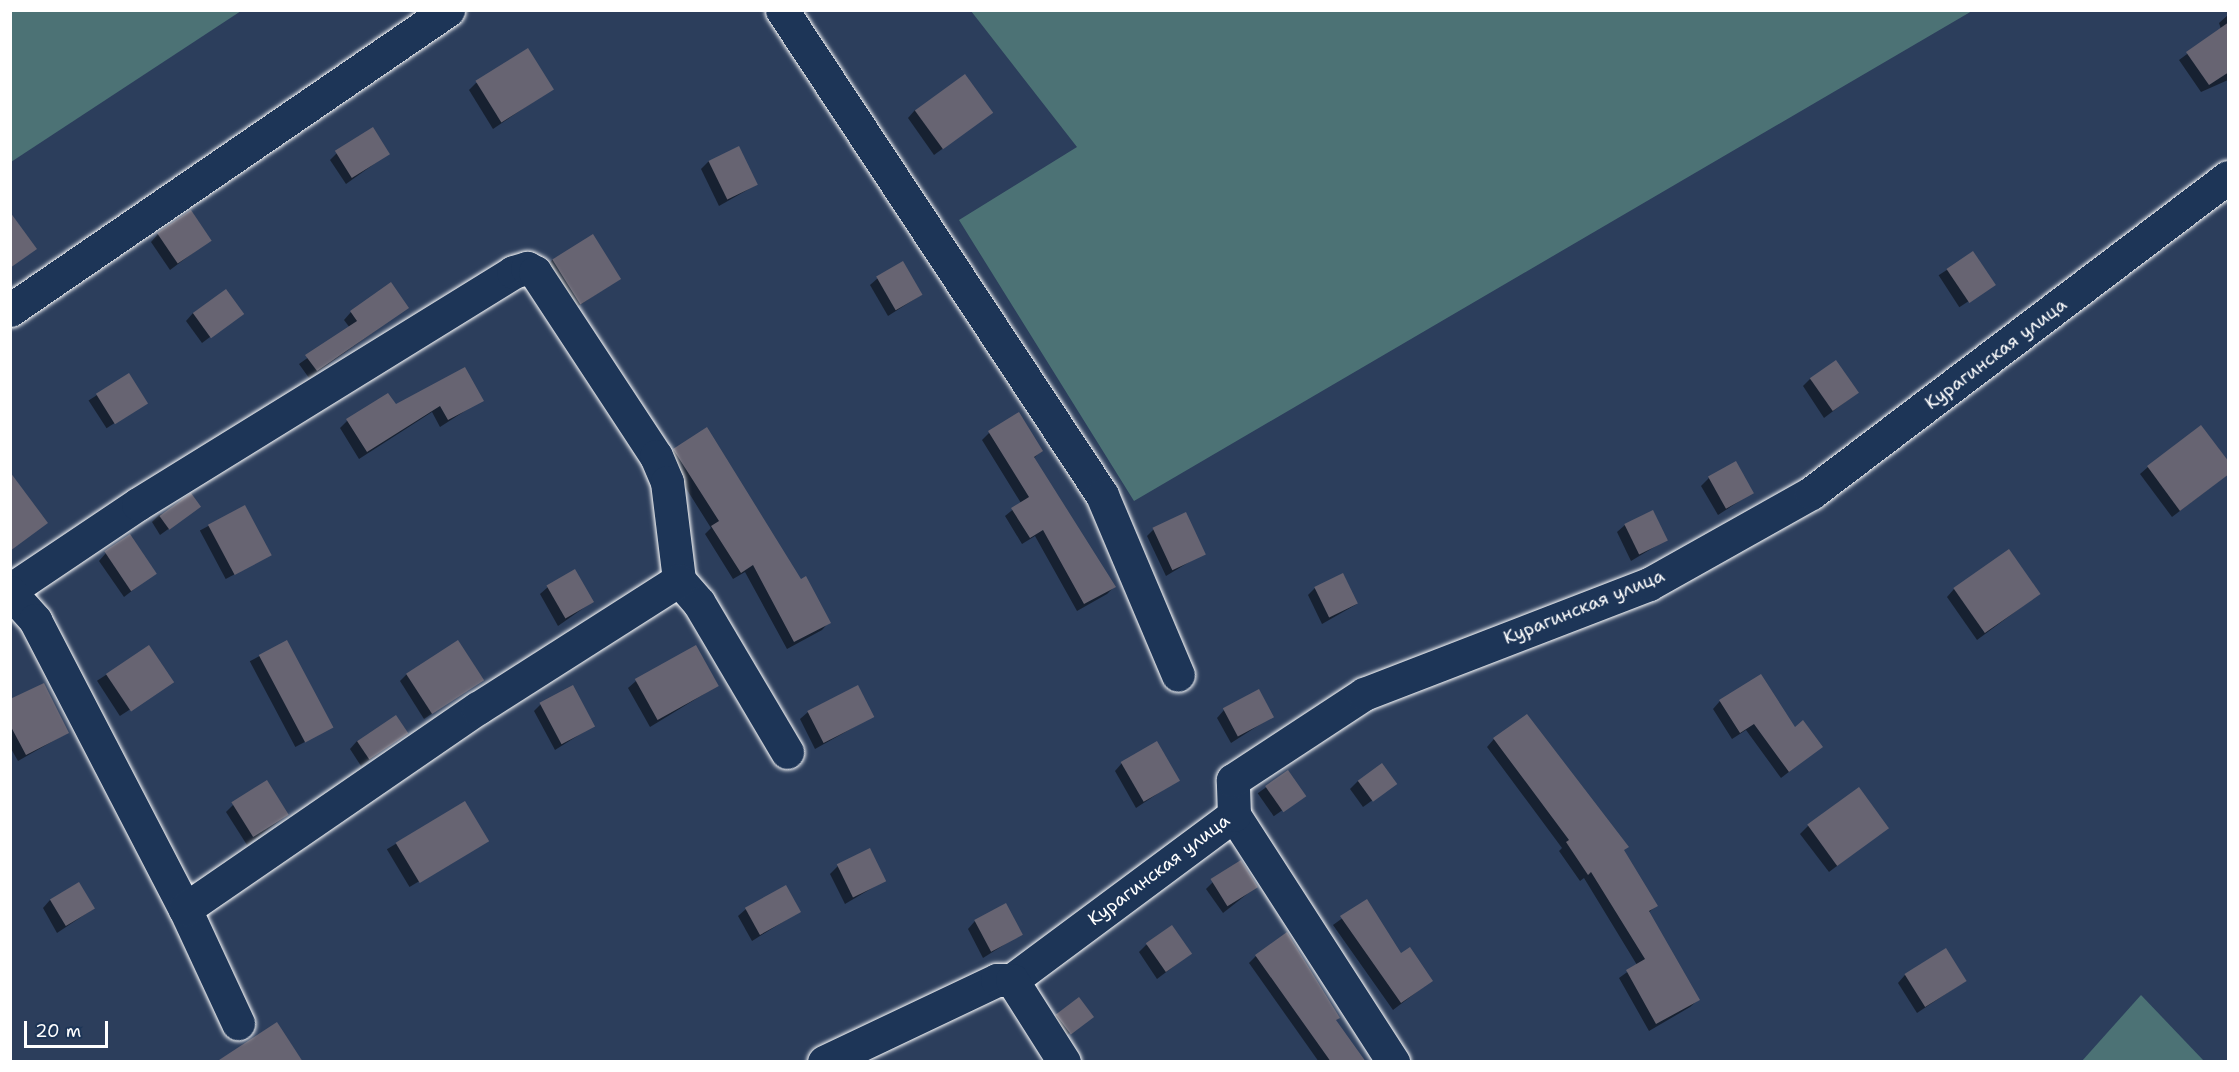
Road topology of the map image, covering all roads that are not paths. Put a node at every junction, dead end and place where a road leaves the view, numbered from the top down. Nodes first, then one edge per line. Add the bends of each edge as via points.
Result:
1 (448, 10) edge
2 (782, 10) edge
3 (2229, 177) edge
4 (10, 310) edge
5 (680, 580) junction
6 (10, 591) edge
7 (1178, 675) dead end
8 (787, 752) dead end
9 (1234, 815) junction
10 (185, 909) junction
11 (1012, 980) junction
12 (238, 1023) dead end
13 (824, 1062) edge
14 (1064, 1062) edge
15 (1393, 1062) edge

1 - 4 lane
2 - 7 lane via 1102,495
3 - 9 lane, Курагинская улица via 1811,494 1649,584 1364,694 1233,780
5 - 6 lane via 667,482 656,456 536,272 526,268 513,272 138,504
5 - 8 lane via 699,603
5 - 10 lane via 478,708
6 - 10 lane via 35,620
9 - 11 lane, Курагинская улица
9 - 15 lane
10 - 12 lane
11 - 13 lane via 997,980
11 - 14 lane

